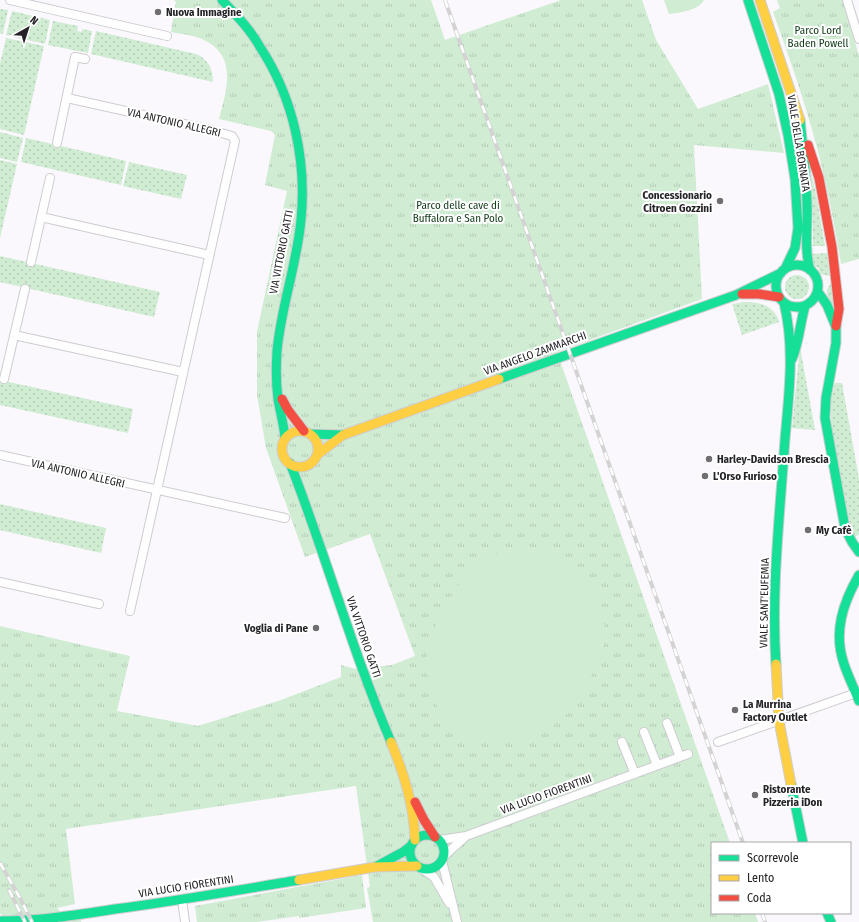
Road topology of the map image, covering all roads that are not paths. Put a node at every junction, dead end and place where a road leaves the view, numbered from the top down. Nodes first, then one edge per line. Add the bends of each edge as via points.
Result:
1 (10, 0) edge
2 (222, 0) edge
3 (748, 0) edge
4 (760, 0) edge
5 (849, 1) edge
6 (167, 36) dead end
7 (859, 39) edge
8 (85, 59) dead end
9 (66, 98) junction
10 (799, 120) junction
11 (57, 144) dead end
12 (50, 178) dead end
13 (41, 217) junction
14 (209, 255) junction
15 (31, 262) dead end
16 (810, 270) junction
17 (783, 271) junction
18 (25, 289) dead end
19 (818, 292) junction
20 (736, 295) junction
21 (782, 300) junction
22 (808, 305) junction
23 (830, 312) junction
24 (836, 327) junction
25 (14, 335) junction
26 (791, 361) junction
27 (183, 372) junction
28 (4, 380) dead end
29 (278, 386) junction
30 (308, 433) junction
31 (343, 435) junction
32 (285, 438) junction
33 (0, 455) edge
34 (317, 455) junction
35 (290, 463) junction
36 (309, 464) junction
37 (157, 490) junction
38 (303, 495) junction
39 (285, 518) dead end
40 (859, 552) edge
41 (859, 575) edge
42 (0, 582) edge
43 (100, 604) dead end
44 (130, 611) dead end
45 (858, 695) edge
46 (779, 721) junction
47 (666, 723) dead end
48 (644, 732) dead end
49 (622, 742) dead end
50 (718, 742) dead end
51 (657, 765) junction
52 (635, 774) junction
53 (407, 786) junction
54 (466, 836) junction
55 (438, 839) junction
56 (803, 842) edge
57 (413, 843) junction
58 (443, 859) junction
59 (375, 867) junction
60 (419, 868) junction
61 (182, 900) junction
62 (82, 918) edge
63 (456, 918) edge
64 (0, 921) edge
65 (186, 922) edge

1 - 6 street
2 - 29 street, VIA VITTORIO GATTI via 245,24 271,64 291,113 296,136 302,203 298,238 281,316 277,358
3 - 17 street, VIALE DELLA BORNATA via 779,94 795,179 798,228 796,248
4 - 10 street, VIALE DELLA BORNATA
5 - 7 street
8 - 9 street via 75,57
9 - 11 street
9 - 14 street, VIA ANTONIO ALLEGRI via 232,136 235,144
10 - 16 street, VIALE DELLA BORNATA via 804,151 807,260
10 - 24 street, VIALE DELLA BORNATA via 819,178 832,247 839,309
12 - 13 street
13 - 14 street
13 - 15 street
14 - 27 street, VIA ANTONIO ALLEGRI
16 - 17 street via 798,265
16 - 19 street, VIALE DELLA BORNATA via 818,280
17 - 20 street, VIA ANGELO ZAMMARCHI
17 - 21 street, VIALE DELLA BORNATA via 777,282 777,292
18 - 25 street
19 - 22 street
19 - 23 street, VIALE DELLA BORNATA
20 - 21 street, VIA ANGELO ZAMMARCHI via 755,294
20 - 31 street, VIA ANGELO ZAMMARCHI
21 - 22 street via 796,308
21 - 26 street, VIALE SANT'EUFEMIA via 787,315
22 - 23 street
22 - 26 street, VIALE SANT'EUFEMIA via 800,324 797,346
23 - 24 street, VIALE DELLA BORNATA
24 - 40 street, VIALE DELLA BORNATA via 836,344 825,418 845,528
25 - 27 street
25 - 28 street
26 - 46 street, VIALE SANT'EUFEMIA via 774,638
27 - 37 street, VIA ANTONIO ALLEGRI
29 - 30 street, VIA VITTORIO GATTI via 288,410
29 - 32 street, VIA VITTORIO GATTI
30 - 31 street, VIA ANGELO ZAMMARCHI
30 - 32 street via 296,431
30 - 34 street, VIA VITTORIO GATTI via 314,437 318,446
31 - 34 street, VIA ANGELO ZAMMARCHI
32 - 35 street, VIA VITTORIO GATTI via 282,452
33 - 37 street, VIA ANTONIO ALLEGRI
34 - 36 street, VIA VITTORIO GATTI
35 - 36 street via 301,467
35 - 38 street, VIA VITTORIO GATTI
36 - 38 street, VIA VITTORIO GATTI via 303,482
37 - 39 street, VIA ANTONIO ALLEGRI
37 - 44 street, VIA ANTONIO ALLEGRI
38 - 53 street, VIA VITTORIO GATTI via 365,678
41 - 45 street via 846,599 838,628 842,657
42 - 43 street
45 - 46 street
46 - 50 street
46 - 56 street, VIALE SANT'EUFEMIA
47 - 51 street, VIA LUCIO FIORENTINI via 684,755
48 - 51 street
49 - 52 street
51 - 52 street, VIA LUCIO FIORENTINI
52 - 54 street, VIA LUCIO FIORENTINI
53 - 55 street, VIA VITTORIO GATTI via 424,820
53 - 57 street, VIA VITTORIO GATTI via 415,822
54 - 55 street, VIA LUCIO FIORENTINI
54 - 58 street, VIA LUCIO FIORENTINI
55 - 57 street via 424,835
55 - 58 street via 443,845
57 - 59 street, VIA LUCIO FIORENTINI via 403,852
57 - 60 street via 410,856
58 - 60 street via 434,869
58 - 63 street
59 - 60 street, VIA LUCIO FIORENTINI
59 - 61 street, VIA LUCIO FIORENTINI
60 - 63 street via 434,877
61 - 62 street, VIA LUCIO FIORENTINI
61 - 65 street
62 - 64 street, VIA LUCIO FIORENTINI

